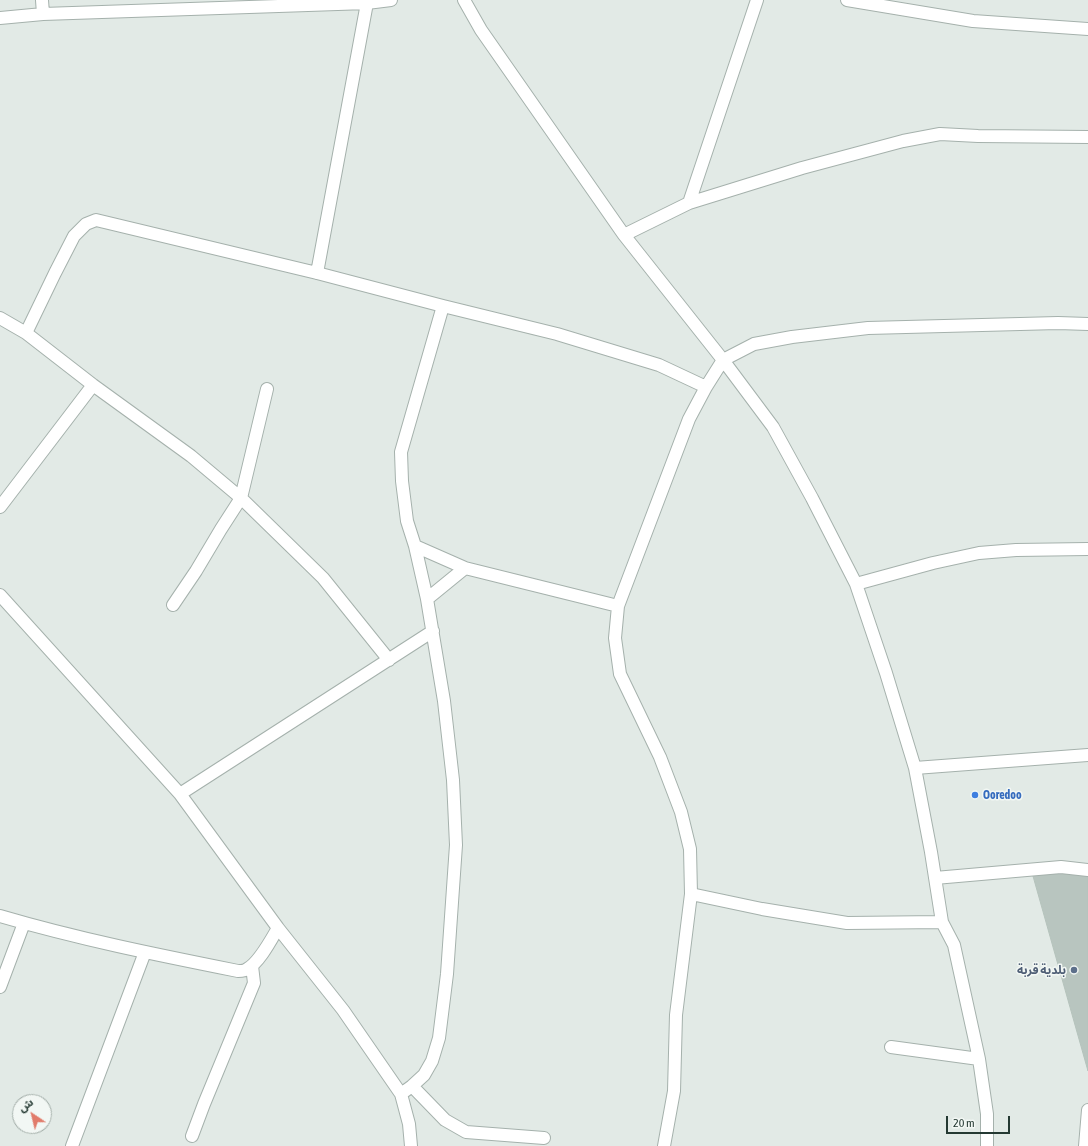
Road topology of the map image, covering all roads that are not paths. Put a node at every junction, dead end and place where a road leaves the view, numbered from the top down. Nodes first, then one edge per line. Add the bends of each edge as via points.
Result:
1 (42, 0) edge
2 (391, 0) edge
3 (464, 0) edge
4 (757, 0) edge
5 (847, 0) edge
6 (367, 3) junction
7 (43, 14) junction
8 (0, 18) edge
9 (1088, 29) edge
10 (1088, 137) edge
11 (688, 203) junction
12 (624, 235) junction
13 (317, 273) junction
14 (443, 306) junction
15 (0, 318) edge
16 (1088, 324) edge
17 (26, 333) junction
18 (723, 360) junction
19 (93, 385) junction
20 (706, 387) junction
21 (267, 389) dead end
22 (241, 498) junction
23 (0, 506) edge
24 (415, 546) junction
25 (1088, 549) edge
26 (465, 568) junction
27 (856, 584) junction
28 (0, 594) edge
29 (427, 599) junction
30 (173, 605) dead end
31 (618, 606) junction
32 (433, 631) junction
33 (389, 660) junction
34 (1088, 755) edge
35 (915, 768) junction
36 (180, 794) junction
37 (1088, 870) edge
38 (935, 878) junction
39 (691, 894) junction
40 (0, 916) edge
41 (942, 922) junction
42 (24, 923) junction
43 (278, 928) junction
44 (144, 952) junction
45 (252, 966) junction
46 (0, 987) edge
47 (891, 1047) dead end
48 (979, 1059) junction
49 (412, 1086) junction
50 (401, 1094) junction
51 (1088, 1110) edge
52 (192, 1136) dead end
53 (544, 1138) dead end
54 (72, 1146) edge
55 (411, 1146) edge
56 (664, 1146) edge
57 (987, 1146) edge
58 (1085, 1146) edge

1 - 7 street
2 - 6 street
3 - 12 street via 481,30
4 - 11 street
5 - 9 street via 973,21
6 - 7 street
6 - 13 street
7 - 8 street
10 - 11 street via 940,134 903,141 802,168
11 - 12 street
12 - 18 street
13 - 14 street
13 - 17 street via 96,220 86,224 74,236
14 - 20 street via 557,334 659,365
14 - 24 street via 401,452 407,520
15 - 17 street
16 - 18 street via 868,328 754,344
17 - 19 street
18 - 20 street
18 - 27 street via 773,427
19 - 22 street via 191,456
19 - 23 street
20 - 31 street via 689,419
21 - 22 street
22 - 30 street
22 - 33 street via 324,578
24 - 26 street
24 - 29 street
25 - 27 street via 979,553
26 - 29 street
26 - 31 street
27 - 35 street
28 - 36 street
29 - 32 street
31 - 39 street via 615,638 620,674 660,757 681,812 690,849
32 - 33 street
32 - 49 street via 453,780 456,844 440,1038 424,1075
33 - 36 street
34 - 35 street
35 - 38 street
36 - 43 street
37 - 38 street via 1061,867
38 - 41 street
39 - 41 street via 847,923
39 - 56 street via 676,1015 674,1090
40 - 42 street
41 - 48 street via 954,945
42 - 44 street
42 - 46 street
43 - 45 street
43 - 50 street via 343,1010
44 - 45 street via 238,971
44 - 54 street
45 - 52 street via 254,983
47 - 48 street
48 - 57 street via 987,1114
49 - 50 street
49 - 53 street via 445,1120 466,1132
50 - 55 street via 409,1124
51 - 58 street

